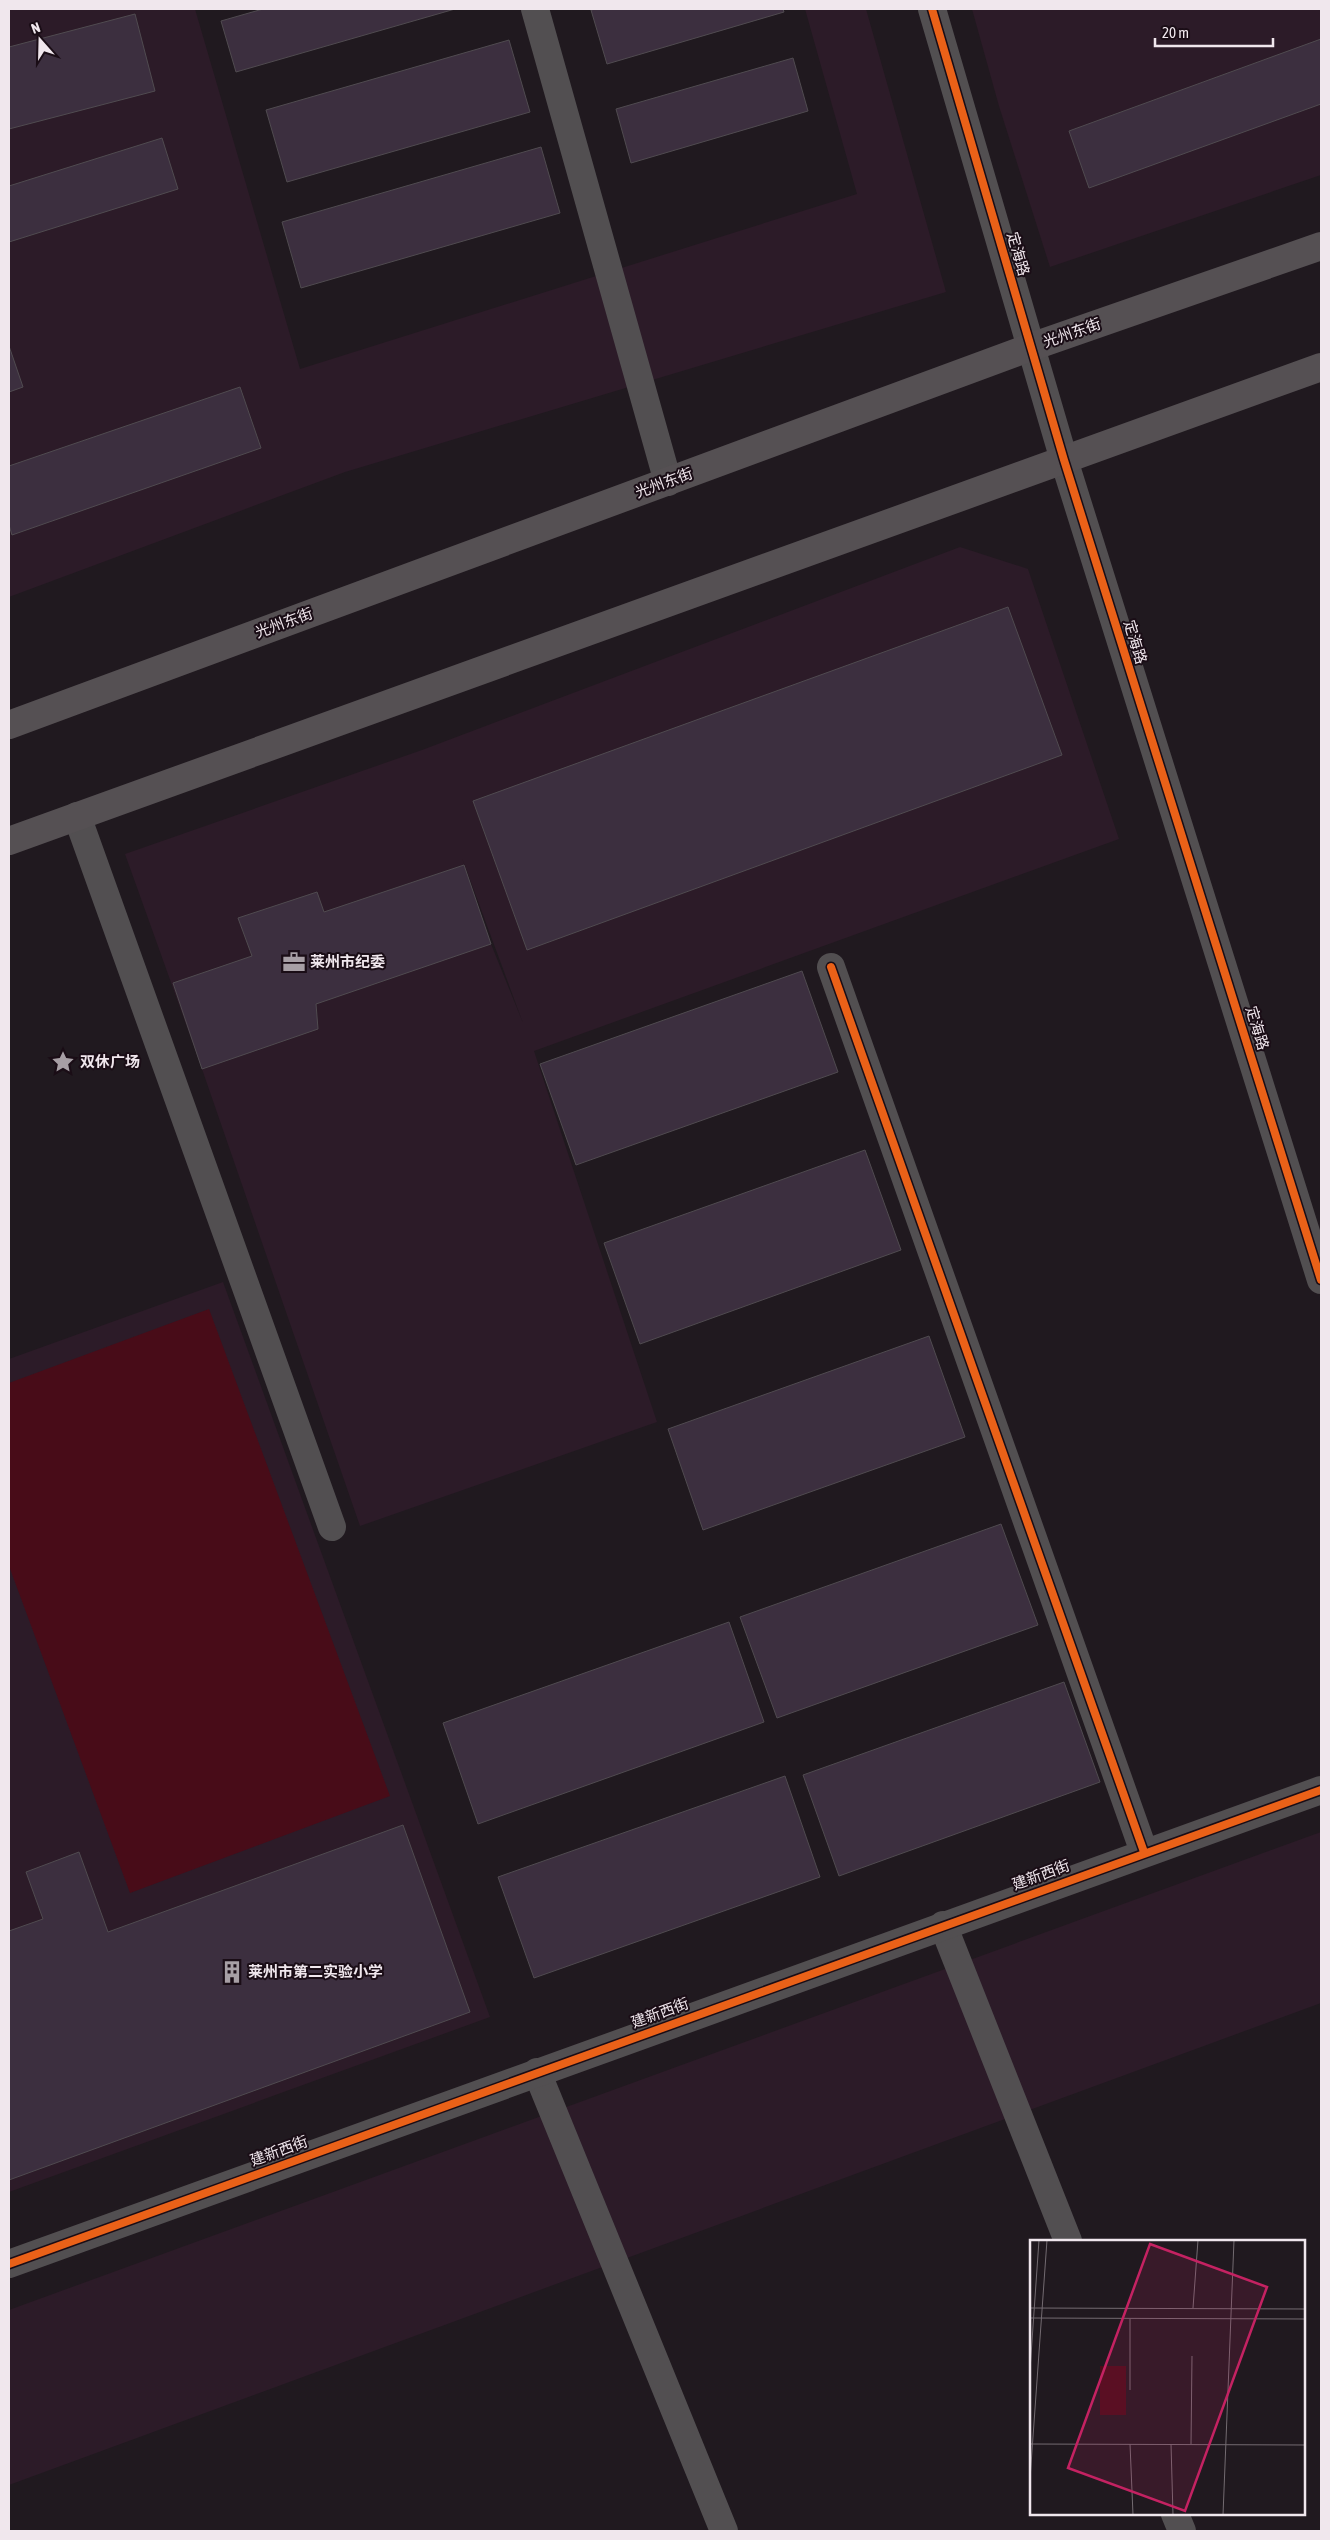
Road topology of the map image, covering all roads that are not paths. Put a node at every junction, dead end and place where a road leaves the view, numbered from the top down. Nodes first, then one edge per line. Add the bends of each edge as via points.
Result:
1 (535, 9) edge
2 (932, 9) edge
3 (1321, 246) edge
4 (1031, 347) junction
5 (1321, 367) edge
6 (1064, 460) junction
7 (668, 482) junction
8 (9, 725) edge
9 (78, 816) junction
10 (9, 841) edge
11 (831, 967) dead end
12 (1321, 1280) edge
13 (332, 1527) dead end
14 (1321, 1790) edge
15 (1144, 1852) junction
16 (943, 1925) junction
17 (537, 2072) junction
18 (1068, 2240) edge
19 (9, 2264) edge
20 (1175, 2515) edge
21 (724, 2531) edge
22 (1182, 2531) edge

1 - 7 street
2 - 4 street, 定海路
3 - 4 main road, 光州东街
4 - 6 street, 定海路
4 - 7 main road, 光州东街
5 - 6 main road
6 - 9 main road
6 - 12 street, 定海路
7 - 8 main road, 光州东街
9 - 10 main road
9 - 13 street
11 - 15 street
14 - 15 street, 建新西街
15 - 16 street, 建新西街
16 - 17 street, 建新西街
16 - 18 street
17 - 19 street, 建新西街
17 - 21 street
20 - 22 street

